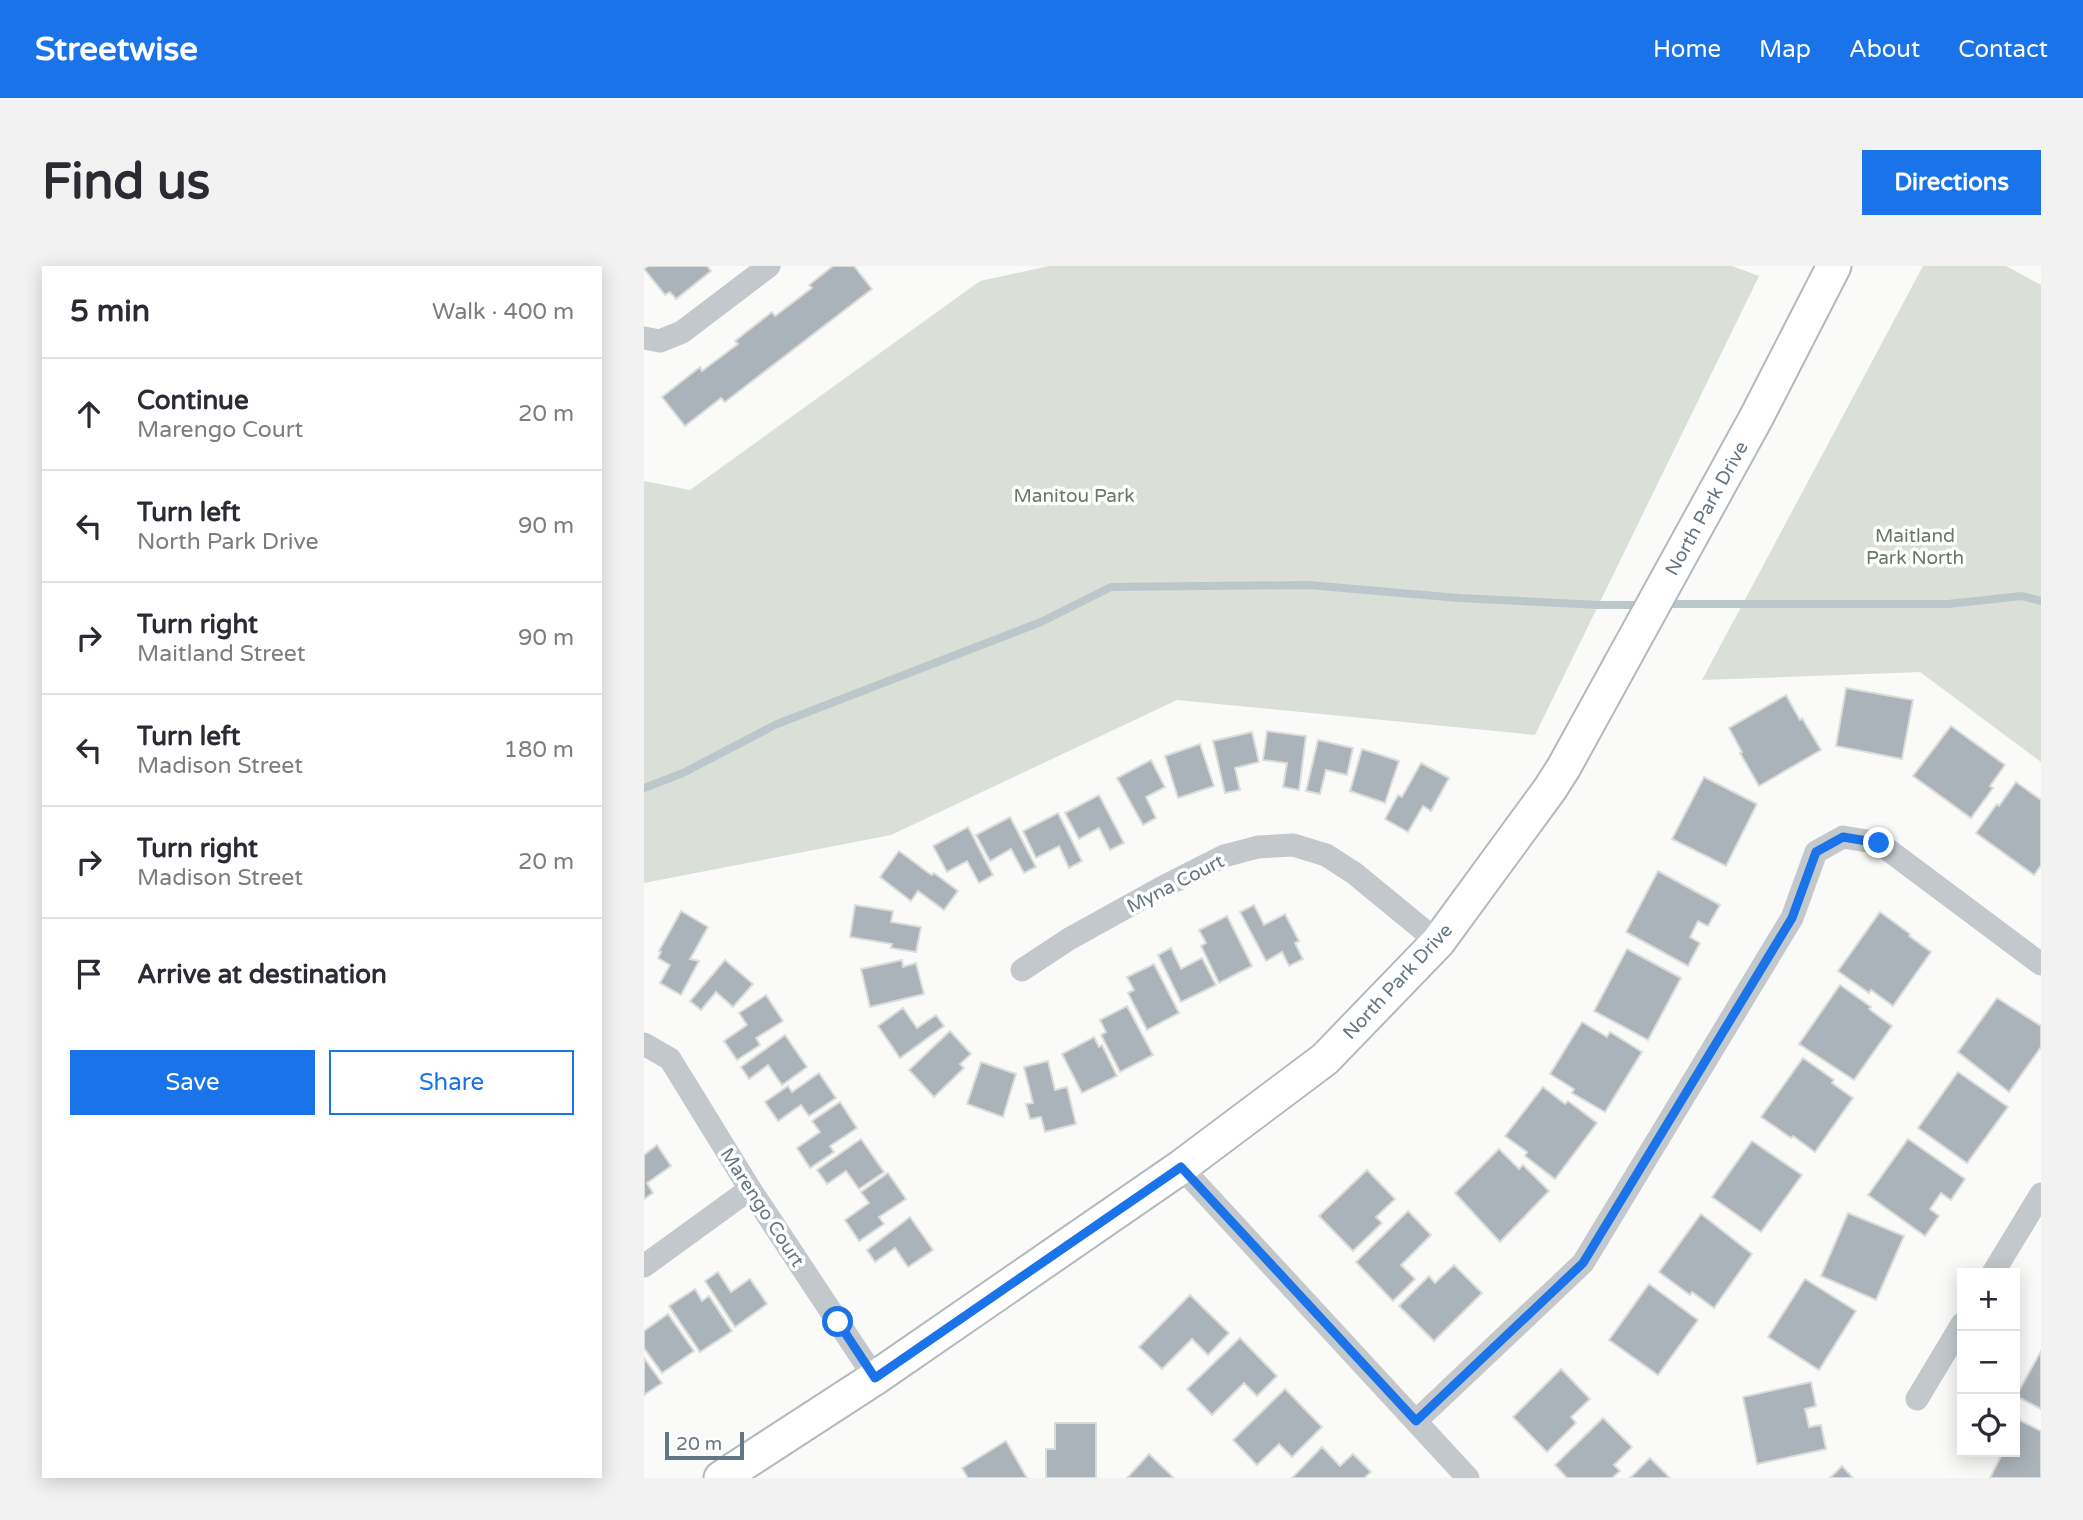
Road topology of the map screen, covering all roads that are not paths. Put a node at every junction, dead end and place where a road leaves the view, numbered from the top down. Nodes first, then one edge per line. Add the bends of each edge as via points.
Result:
1 (769, 266) edge
2 (1835, 266) edge
3 (644, 338) edge
4 (1437, 942) junction
5 (2041, 964) edge
6 (1022, 970) dead end
7 (644, 1044) edge
8 (1181, 1167) junction
9 (750, 1189) junction
10 (2041, 1194) edge
11 (644, 1266) edge
12 (1996, 1268) edge
13 (1958, 1331) edge
14 (875, 1378) junction
15 (1917, 1399) dead end
16 (1416, 1421) junction
17 (721, 1478) edge
18 (1468, 1478) edge

1 - 3 street via 682,332 660,341
2 - 4 main road, North Park Drive via 1550,789
4 - 6 street, Myna Court via 1326,855 1293,845 1258,847 1224,856 1161,888
4 - 8 main road, North Park Drive via 1325,1059
5 - 16 street via 1879,843 1843,837 1816,852 1792,918 1583,1263
7 - 9 street, Marengo Court via 670,1059
8 - 14 main road, North Park Drive
8 - 16 street
9 - 11 street
9 - 14 street, Marengo Court
10 - 12 street
13 - 15 street
14 - 17 main road, North Park Drive
16 - 18 street

